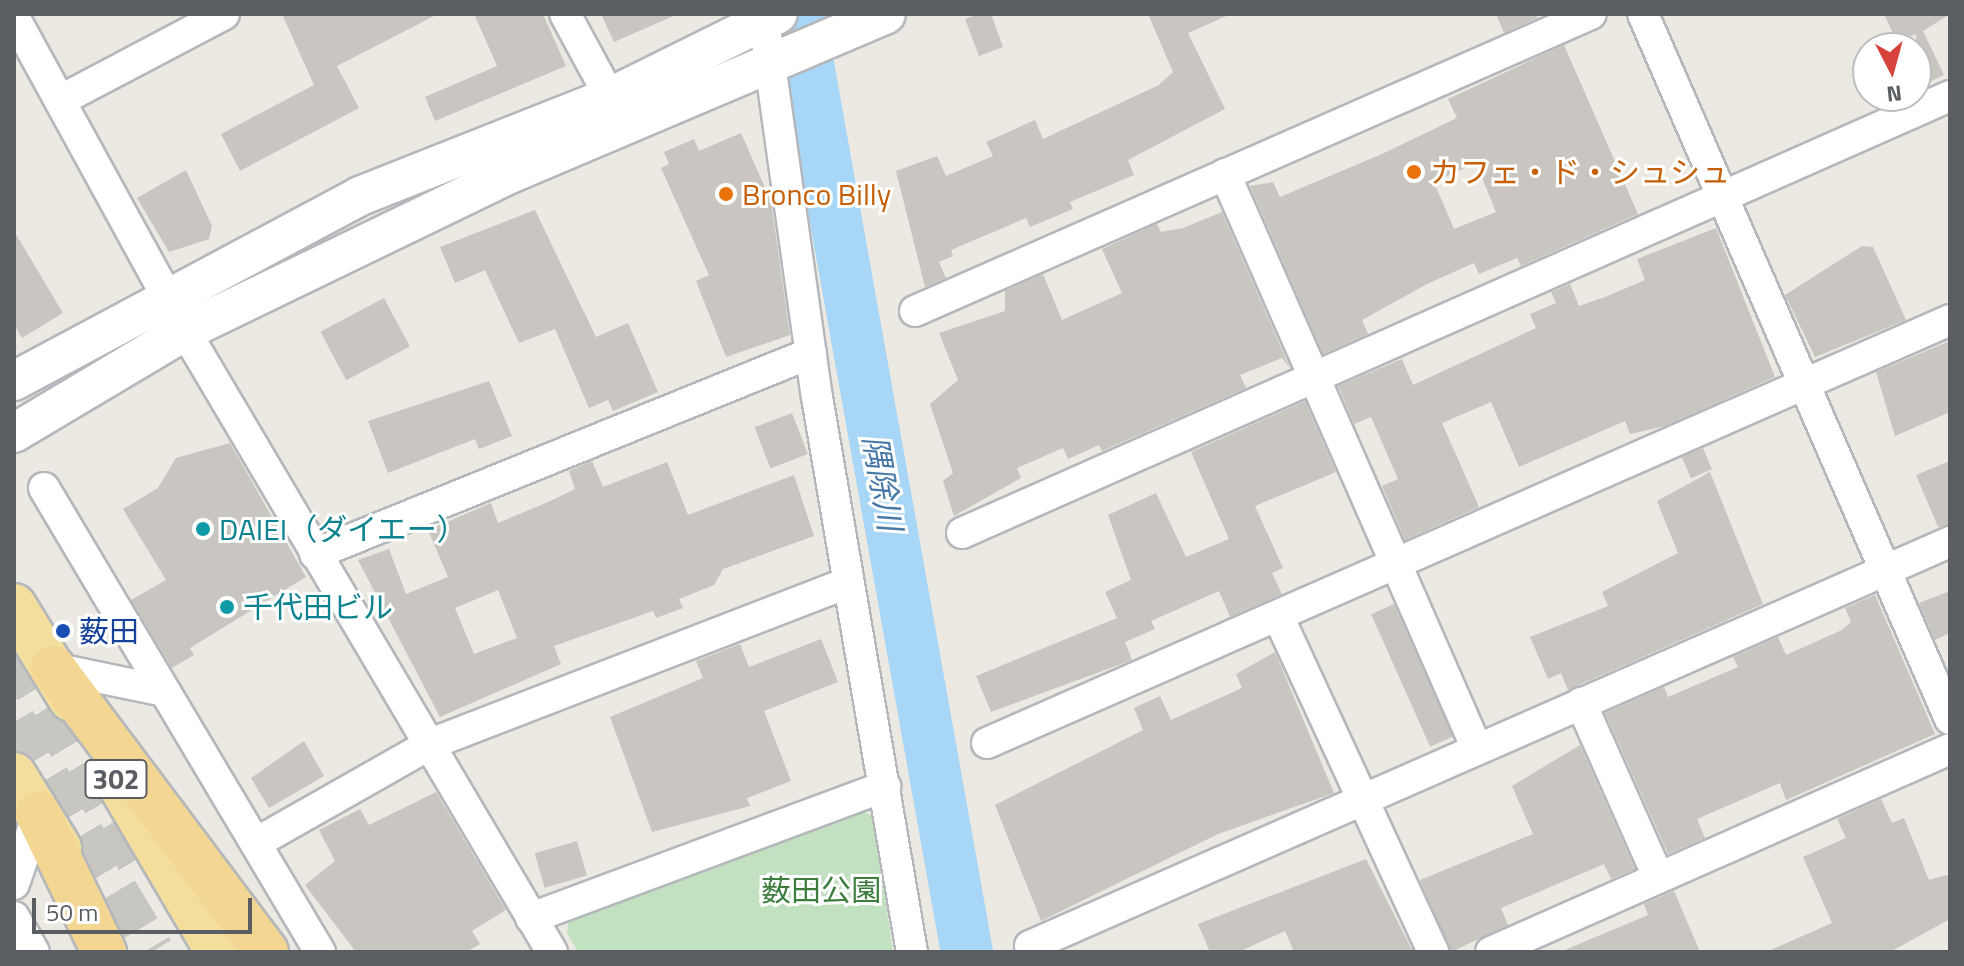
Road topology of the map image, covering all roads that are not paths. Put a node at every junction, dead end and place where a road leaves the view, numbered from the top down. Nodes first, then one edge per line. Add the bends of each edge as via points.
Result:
1 (224, 14) edge
2 (565, 14) edge
3 (886, 14) edge
4 (1591, 14) edge
5 (1643, 14) edge
6 (768, 16) edge
7 (14, 17) edge
8 (771, 64) junction
9 (1950, 96) edge
10 (610, 97) junction
11 (63, 99) junction
12 (1225, 174) junction
13 (1724, 196) junction
14 (167, 296) junction
15 (915, 311) dead end
16 (1950, 320) edge
17 (185, 331) junction
18 (811, 353) junction
19 (1312, 374) junction
20 (14, 381) edge
21 (1804, 384) junction
22 (14, 433) edge
23 (44, 488) dead end
24 (962, 533) dead end
25 (1950, 542) edge
26 (315, 554) junction
27 (1397, 562) junction
28 (1885, 571) junction
29 (848, 583) junction
30 (14, 606) edge
31 (1278, 616) junction
32 (53, 668) junction
33 (164, 691) junction
34 (1581, 703) junction
35 (1950, 719) edge
36 (987, 743) dead end
37 (430, 744) junction
38 (1477, 749) junction
39 (1950, 749) edge
40 (14, 775) edge
41 (885, 786) junction
42 (1363, 799) junction
43 (38, 814) junction
44 (256, 843) junction
45 (1658, 877) junction
46 (14, 884) edge
47 (14, 917) edge
48 (531, 918) junction
49 (1030, 946) dead end
50 (34, 952) edge
51 (104, 952) edge
52 (123, 952) edge
53 (218, 952) edge
54 (266, 952) edge
55 (320, 952) edge
56 (552, 952) edge
57 (912, 952) edge
58 (1433, 952) edge
59 (1491, 952) edge

1 - 11 street
2 - 10 street
3 - 8 street
4 - 12 street
5 - 13 street
6 - 8 street
6 - 10 street
7 - 11 street
8 - 17 street via 512,173
8 - 18 street
9 - 13 street
10 - 14 street via 360,196
11 - 14 street
12 - 15 street
12 - 19 street
13 - 19 street
13 - 21 street
14 - 20 street
16 - 21 street
17 - 22 street
17 - 26 street
18 - 26 street
18 - 29 street
19 - 24 street
19 - 27 street
21 - 27 street
21 - 28 street
23 - 33 street
25 - 28 street
26 - 37 street
27 - 31 street
27 - 38 street
28 - 34 street
28 - 35 street
29 - 37 street
29 - 41 street
30 - 32 highway, 302
31 - 36 street
31 - 42 street
32 - 33 street
32 - 53 highway, 302
32 - 54 highway
33 - 44 street
34 - 38 street
34 - 45 street
37 - 44 street
37 - 48 street
38 - 42 street
39 - 45 street
40 - 43 highway, 302
41 - 48 street
41 - 57 street
42 - 49 street
42 - 58 street
43 - 46 street
43 - 51 highway
43 - 52 highway, 302
44 - 55 street
45 - 59 street
47 - 50 street
48 - 56 street

